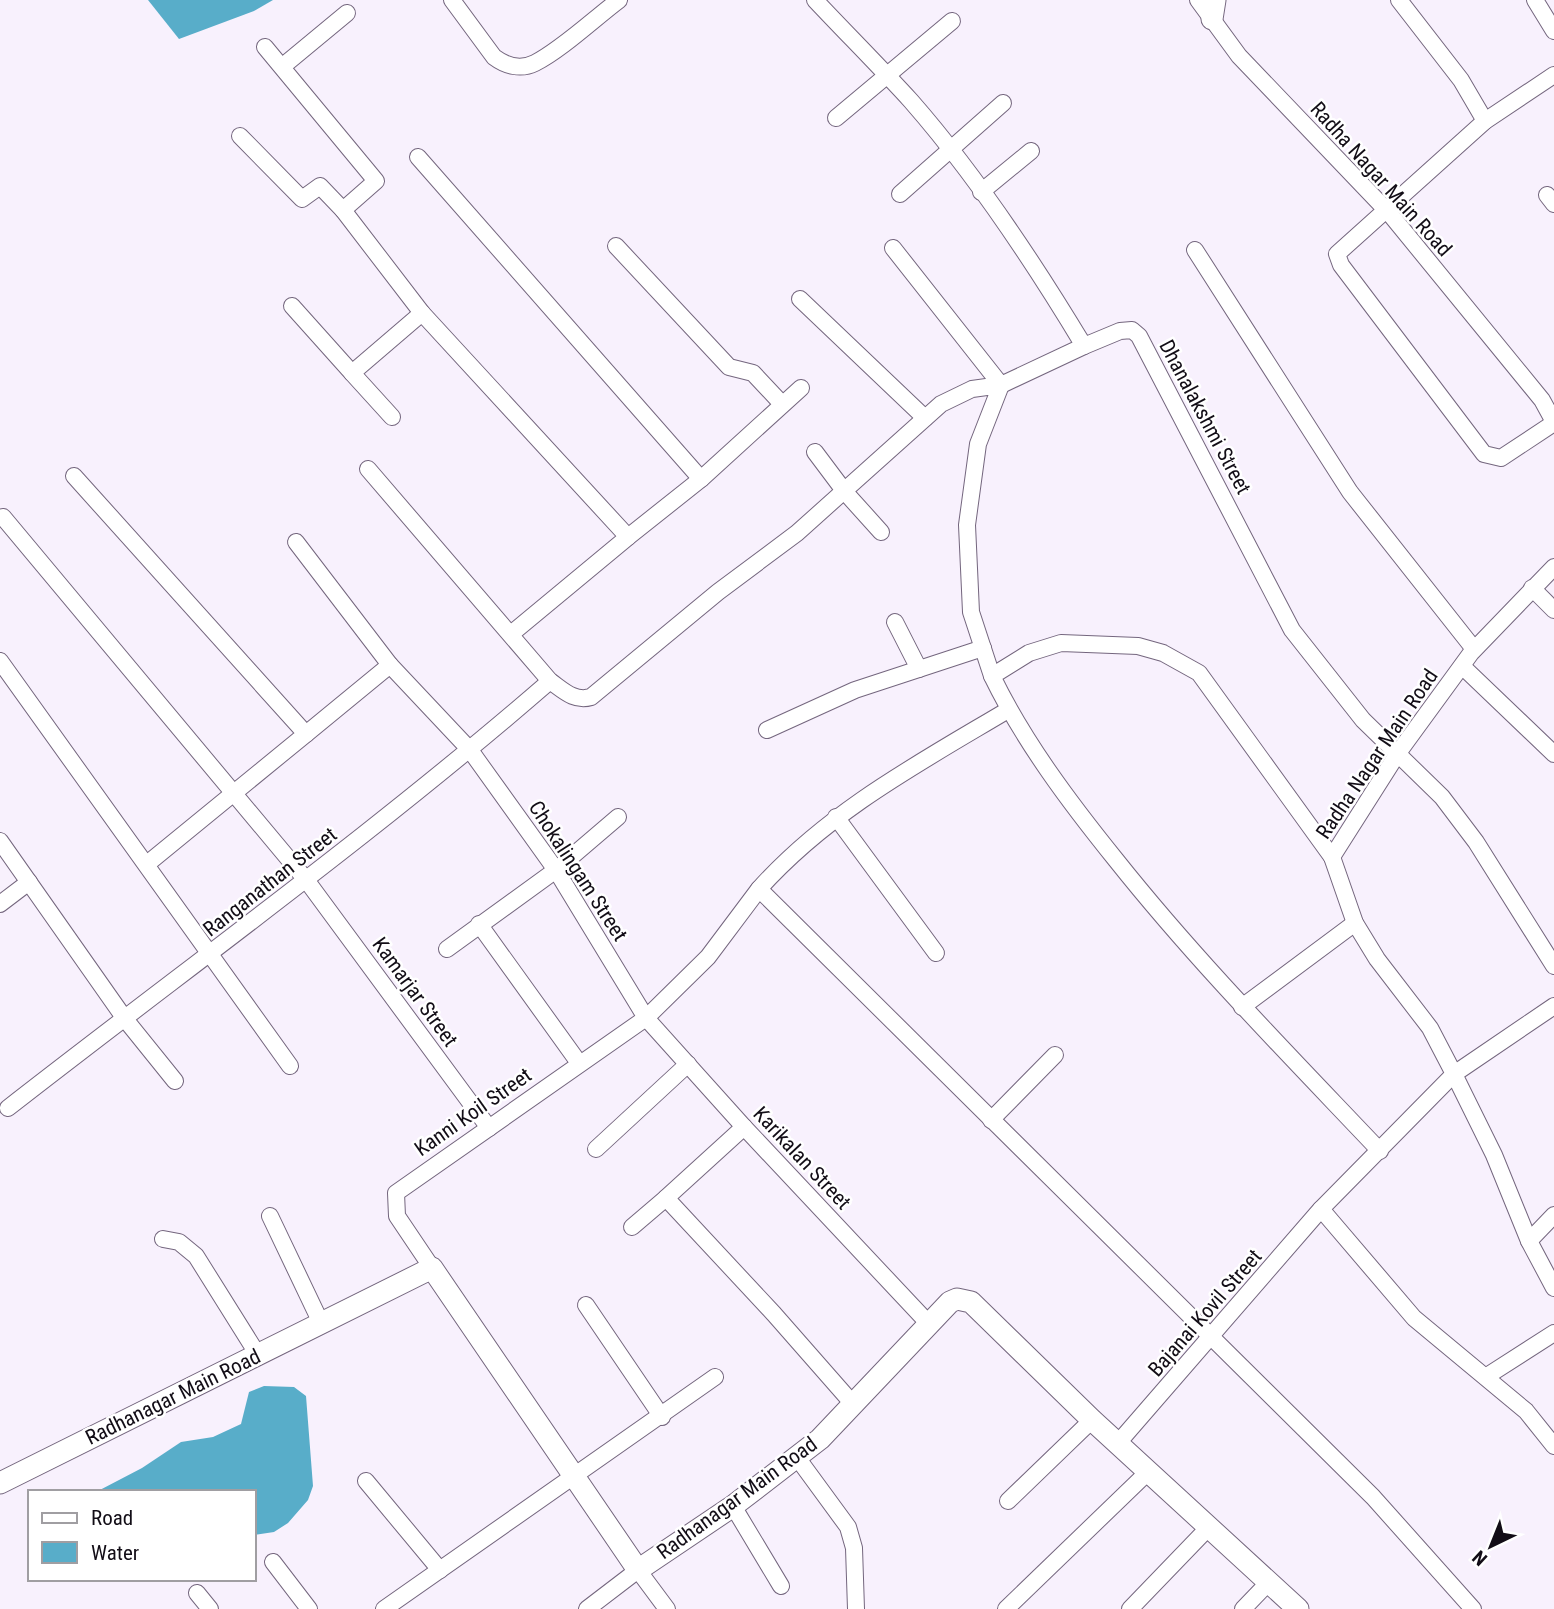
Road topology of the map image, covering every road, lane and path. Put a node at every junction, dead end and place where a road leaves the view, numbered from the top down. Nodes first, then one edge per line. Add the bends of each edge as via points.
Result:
1 (452, 0) edge
2 (619, 0) edge
3 (815, 0) edge
4 (1198, 0) edge
5 (1398, 0) edge
6 (1535, 0) edge
7 (1213, 10) edge
8 (347, 13) dead end
9 (952, 21) dead end
10 (1554, 31) edge
11 (265, 47) dead end
12 (283, 66) junction
13 (886, 75) junction
14 (1554, 75) edge
15 (1003, 103) dead end
16 (836, 118) dead end
17 (1485, 121) junction
18 (240, 136) dead end
19 (948, 149) junction
20 (1031, 151) dead end
21 (418, 157) dead end
22 (981, 192) junction
23 (900, 194) dead end
24 (343, 210) junction
25 (1386, 210) junction
26 (616, 246) dead end
27 (893, 248) dead end
28 (1195, 250) dead end
29 (800, 299) dead end
30 (292, 306) dead end
31 (422, 313) junction
32 (1084, 346) junction
33 (352, 373) junction
34 (1001, 385) junction
35 (801, 388) dead end
36 (1548, 395) edge
37 (782, 404) junction
38 (392, 417) dead end
39 (925, 418) junction
40 (1554, 423) edge
41 (815, 452) dead end
42 (368, 469) dead end
43 (74, 476) dead end
44 (701, 479) junction
45 (845, 492) junction
46 (3, 517) dead end
47 (881, 532) dead end
48 (628, 537) junction
49 (296, 542) dead end
50 (1554, 567) edge
51 (1532, 588) junction
52 (1554, 610) edge
53 (895, 622) dead end
54 (511, 634) junction
55 (983, 648) junction
56 (1474, 649) junction
57 (0, 661) edge
58 (390, 665) junction
59 (1462, 666) junction
60 (919, 669) junction
61 (992, 676) junction
62 (550, 681) junction
63 (1008, 710) junction
64 (767, 730) dead end
65 (306, 734) junction
66 (470, 750) junction
67 (1398, 753) junction
68 (1554, 754) edge
69 (233, 793) junction
70 (618, 817) dead end
71 (836, 817) junction
72 (0, 841) edge
73 (1332, 857) junction
74 (146, 864) junction
75 (556, 870) junction
76 (307, 881) junction
77 (29, 882) junction
78 (759, 889) junction
79 (0, 904) edge
80 (1355, 923) junction
81 (479, 924) junction
82 (447, 949) dead end
83 (936, 953) dead end
84 (212, 954) junction
85 (1554, 966) edge
86 (1554, 1006) edge
87 (1242, 1007) junction
88 (646, 1018) junction
89 (125, 1019) junction
90 (1055, 1055) dead end
91 (579, 1063) junction
92 (688, 1063) junction
93 (290, 1066) dead end
94 (1454, 1074) junction
95 (174, 1080) dead end
96 (8, 1108) dead end
97 (991, 1119) junction
98 (744, 1127) junction
99 (489, 1128) junction
100 (596, 1149) dead end
101 (1380, 1151) junction
102 (666, 1198) junction
103 (1321, 1209) junction
104 (1554, 1215) edge
105 (270, 1216) dead end
106 (632, 1227) dead end
107 (163, 1239) dead end
108 (1530, 1241) junction
109 (432, 1268) junction
110 (1554, 1288) edge
111 (586, 1305) dead end
112 (321, 1323) junction
113 (930, 1325) junction
114 (1554, 1334) edge
115 (1212, 1339) junction
116 (258, 1354) junction
117 (1487, 1376) junction
118 (715, 1377) dead end
119 (853, 1404) junction
120 (662, 1417) junction
121 (1093, 1420) junction
122 (1118, 1443) junction
123 (1554, 1446) edge
124 (796, 1456) junction
125 (1149, 1471) junction
126 (575, 1476) junction
127 (366, 1480) dead end
128 (0, 1483) edge
129 (1008, 1501) dead end
130 (733, 1506) junction
131 (1210, 1526) junction
132 (273, 1562) dead end
133 (440, 1570) junction
134 (638, 1570) junction
135 (1269, 1582) junction
136 (780, 1586) dead end
137 (197, 1593) dead end
138 (210, 1609) edge
139 (309, 1609) edge
140 (384, 1609) edge
141 (587, 1609) edge
142 (667, 1609) edge
143 (856, 1609) edge
144 (1006, 1609) edge
145 (1130, 1609) edge
146 (1243, 1609) edge
147 (1298, 1609) edge
148 (1474, 1609) edge

1 - 2 street via 494,57 514,66 535,63
3 - 13 street
4 - 7 street, Radha Nagar Main Road
5 - 17 street via 1461,80
6 - 10 street
7 - 25 street, Radha Nagar Main Road via 1239,56
8 - 12 street
9 - 13 street
11 - 12 street
12 - 24 street via 376,181
13 - 16 street
13 - 19 street
14 - 17 street
15 - 19 street
17 - 25 street
18 - 24 street via 302,199 320,186
19 - 22 street
19 - 23 street
20 - 22 street
21 - 44 street
22 - 32 street
24 - 31 street
25 - 36 street, Radha Nagar Main Road
25 - 40 street via 1343,246 1338,259 1474,443 1484,454 1501,458
26 - 37 street via 729,367 753,373
27 - 34 street
28 - 56 street via 1350,492
29 - 39 street
30 - 33 street
31 - 33 street
31 - 48 street
32 - 34 street, Dhanalakshmi Street
32 - 67 street, Dhanalakshmi Street via 1120,331 1132,330 1139,336 1292,629 1363,720
33 - 38 street
34 - 39 street, Dhanalakshmi Street via 957,395
34 - 55 street via 978,444 967,525 971,612
35 - 37 street
36 - 40 street, Radha Nagar Main Road
37 - 44 street
39 - 45 street, Dhanalakshmi Street
41 - 45 street
42 - 54 street
43 - 65 street
44 - 48 street
45 - 47 street
45 - 62 street, Dhanalakshmi Street via 591,697 575,698
46 - 69 street, Kamarjar Street
48 - 54 street
49 - 58 street, Chokalingam Street
50 - 51 street, Radha Nagar Main Road
51 - 52 street
51 - 56 street, Radha Nagar Main Road
53 - 60 street
54 - 62 street
55 - 60 street
55 - 61 street
56 - 59 street, Radha Nagar Main Road
57 - 74 street
58 - 65 street
58 - 66 street, Chokalingam Street
59 - 67 street, Radha Nagar Main Road
59 - 68 street
60 - 64 street via 855,690
61 - 63 street
61 - 73 street via 1029,653 1061,643 1138,646 1163,653 1199,673
62 - 66 street, Ranganathan Street
63 - 71 street, Kanni Koil Street
63 - 87 street via 1079,814 1171,929
65 - 69 street
66 - 75 street, Chokalingam Street
66 - 76 street, Ranganathan Street
67 - 73 street, Radha Nagar Main Road
67 - 85 street, Dhanalakshmi Street via 1442,797 1476,842
69 - 74 street
69 - 76 street, Kamarjar Street
70 - 75 street
71 - 78 street, Kanni Koil Street via 793,852
71 - 83 street
72 - 77 street
73 - 80 street, Radha Nagar Main Road
74 - 84 street
75 - 81 street
75 - 88 street, Chokalingam Street
76 - 84 street, Ranganathan Street
76 - 99 street, Kamarjar Street
77 - 79 street
77 - 89 street
78 - 88 street, Kanni Koil Street via 708,957
78 - 97 street
80 - 87 street
80 - 94 street, Radha Nagar Main Road via 1430,1028
81 - 82 street
81 - 91 street
84 - 89 street, Ranganathan Street
84 - 93 street
86 - 94 street
87 - 101 street
88 - 91 street, Kanni Koil Street
88 - 92 street, Karikalan Street
89 - 95 street
89 - 96 street, Ranganathan Street
90 - 97 street
91 - 99 street, Kanni Koil Street
92 - 98 street, Karikalan Street
92 - 100 street
94 - 101 street
94 - 108 street, Radha Nagar Main Road
97 - 115 street
98 - 102 street
98 - 113 street, Karikalan Street
99 - 109 street, Kanni Koil Street via 396,1193 397,1216
101 - 103 street
102 - 106 street
102 - 119 street
103 - 115 street, Bajanai Kovil Street
103 - 117 street via 1414,1318
104 - 108 street
105 - 112 street
107 - 116 street via 179,1242 196,1256
108 - 110 street, Radha Nagar Main Road
109 - 112 street, Radhanagar Main Road
109 - 126 street, Radhanagar Main Road
111 - 120 street
112 - 116 street, Radhanagar Main Road
113 - 119 street, Radhanagar Main Road
113 - 121 street, Radhanagar Main Road via 950,1302 971,1302
114 - 117 street
115 - 122 street, Bajanai Kovil Street
115 - 148 street via 1373,1497
116 - 128 street, Radhanagar Main Road
117 - 123 street via 1526,1411
118 - 120 street
119 - 124 street, Radhanagar Main Road via 820,1439
120 - 126 street
121 - 122 street, Radhanagar Main Road
121 - 129 street
122 - 125 street, Radhanagar Main Road
124 - 130 street, Radhanagar Main Road
124 - 143 street via 848,1527 854,1548
125 - 131 street, Radhanagar Main Road
125 - 144 street
126 - 133 street
126 - 134 street, Radhanagar Main Road
127 - 133 street
130 - 134 street, Radhanagar Main Road
130 - 136 street
131 - 135 street, Radhanagar Main Road
131 - 145 street
132 - 139 street
133 - 140 street
134 - 141 street
134 - 142 street
135 - 146 street
135 - 147 street, Radhanagar Main Road
137 - 138 street

